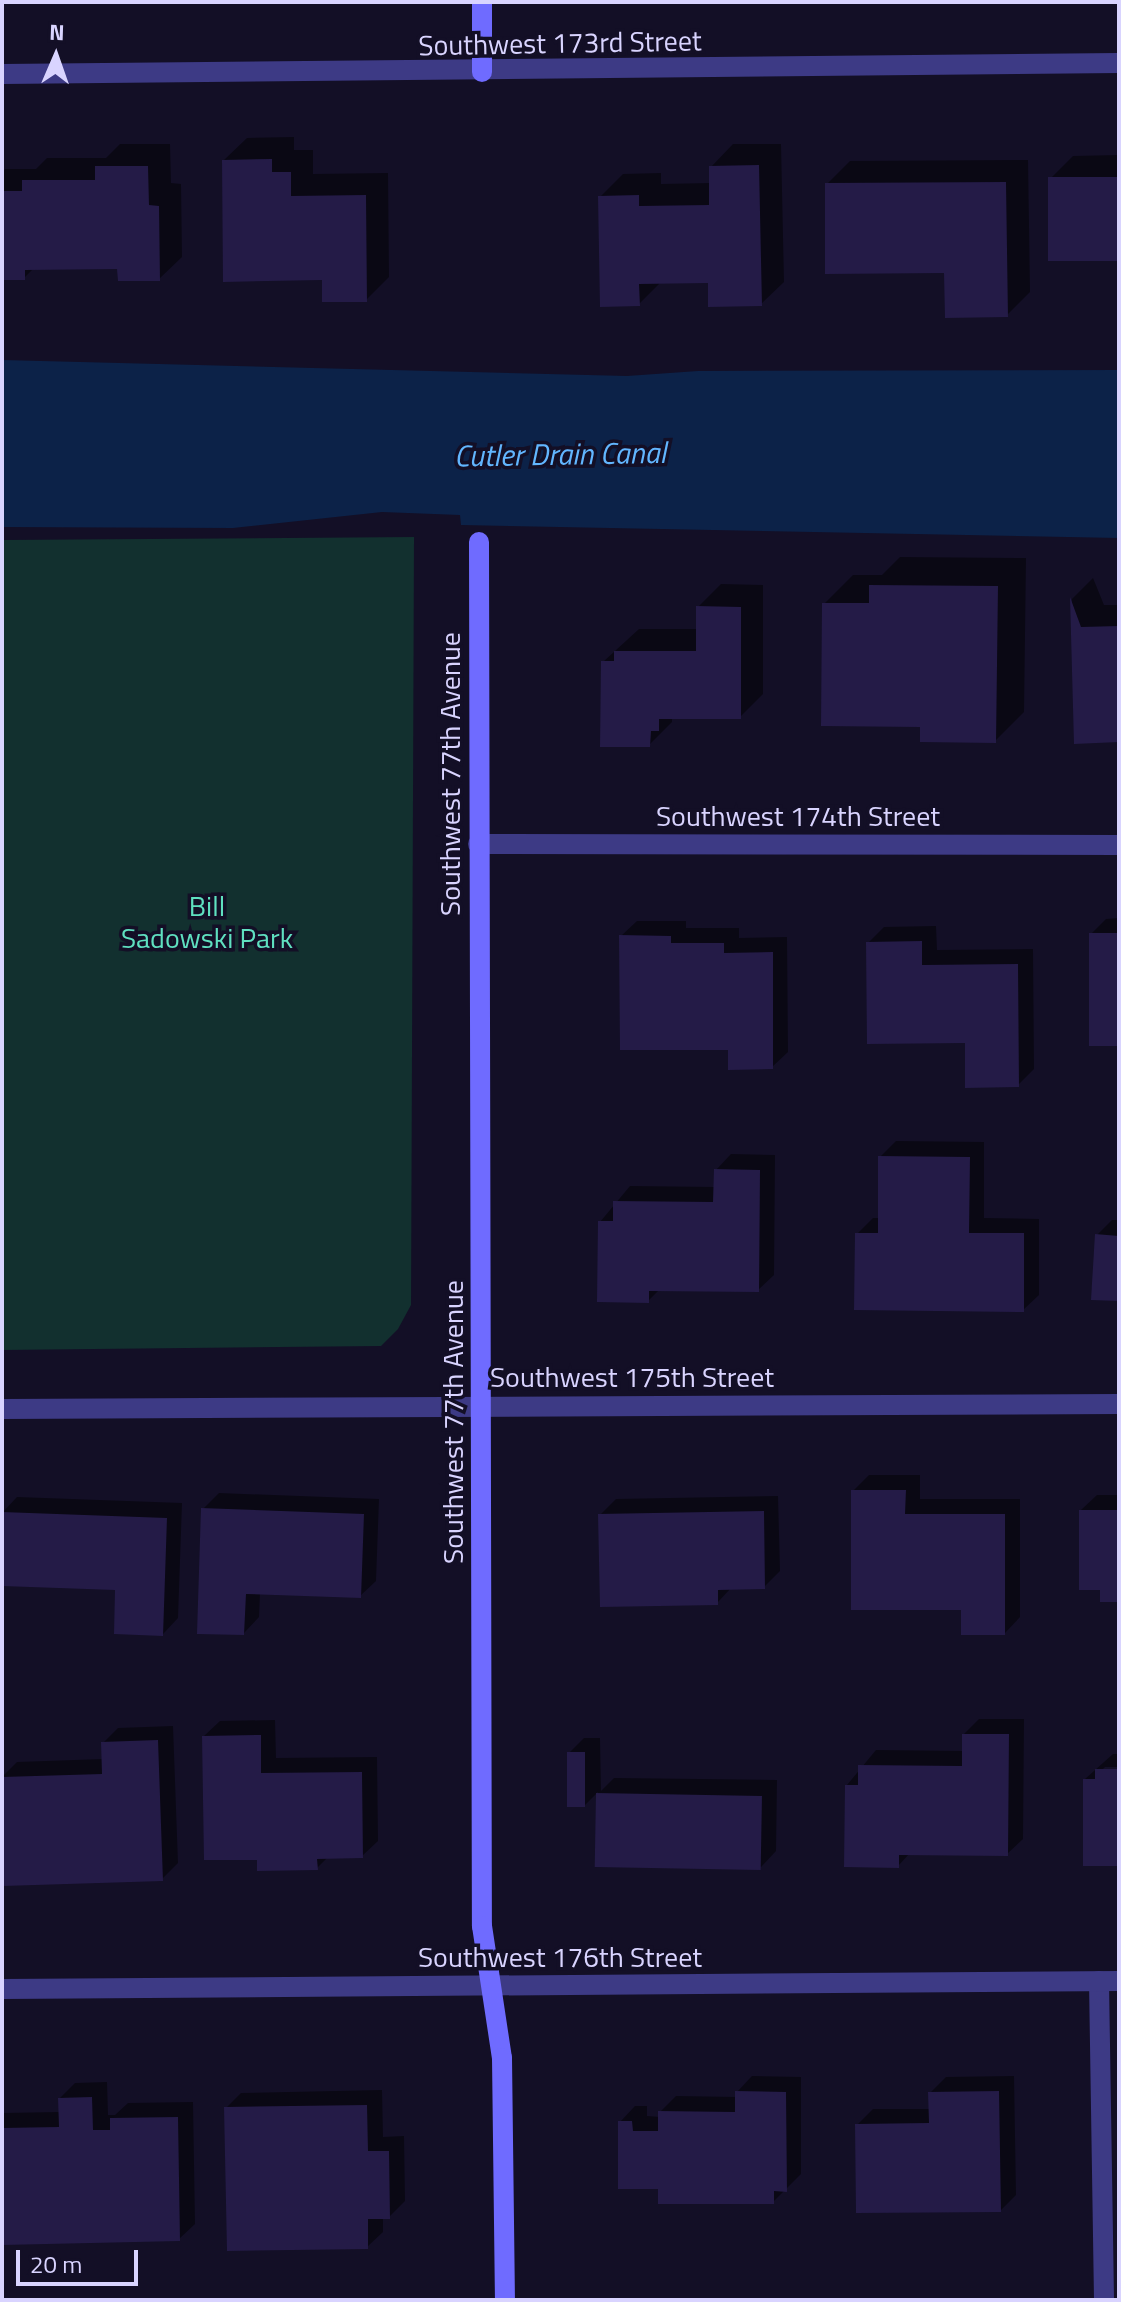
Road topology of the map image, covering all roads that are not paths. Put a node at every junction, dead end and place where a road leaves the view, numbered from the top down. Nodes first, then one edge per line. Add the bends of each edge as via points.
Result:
1 (482, 2) edge
2 (1119, 63) edge
3 (482, 72) junction
4 (2, 74) edge
5 (479, 542) dead end
6 (478, 844) junction
7 (1119, 845) edge
8 (1119, 1404) edge
9 (482, 1405) junction
10 (2, 1409) edge
11 (1109, 1981) edge
12 (491, 1985) junction
13 (2, 1989) edge
14 (505, 2300) edge
15 (1104, 2300) edge

1 - 3 street
2 - 3 street, Southwest 173rd Street
3 - 4 street, Southwest 173rd Street
5 - 6 street, Southwest 77th Avenue
6 - 7 street, Southwest 174th Street
6 - 9 street, Southwest 77th Avenue
8 - 9 street, Southwest 175th Street
9 - 10 street, Southwest 175th Street
9 - 12 street, Southwest 77th Avenue via 482,1926
11 - 12 street, Southwest 176th Street
11 - 15 street
12 - 13 street, Southwest 176th Street
12 - 14 street, Southwest 77th Avenue via 502,2058

